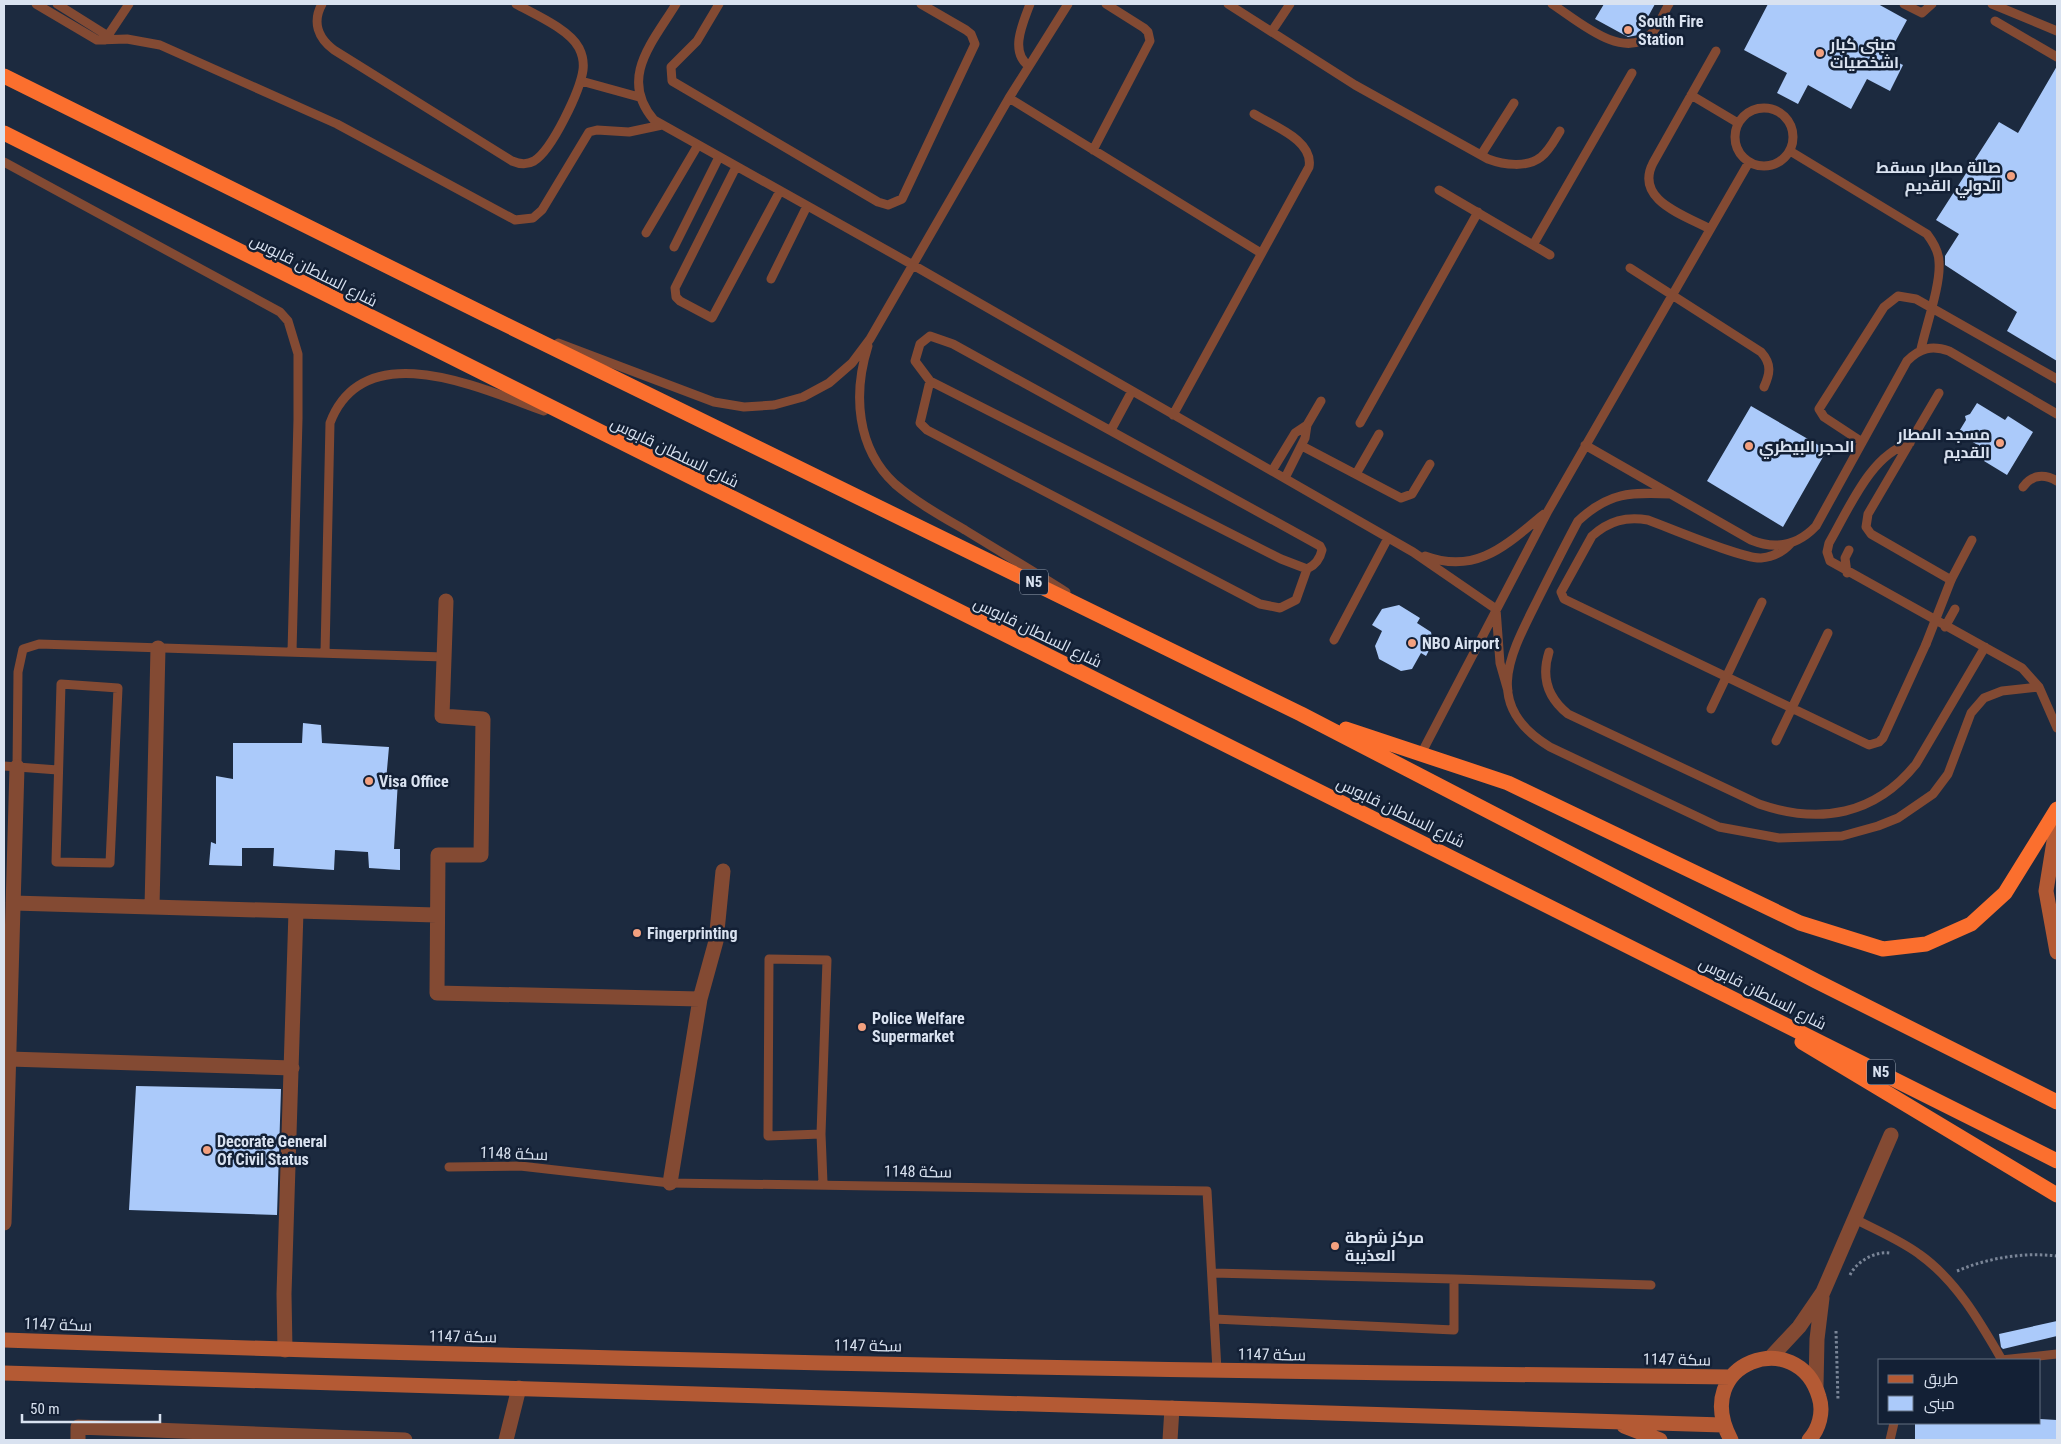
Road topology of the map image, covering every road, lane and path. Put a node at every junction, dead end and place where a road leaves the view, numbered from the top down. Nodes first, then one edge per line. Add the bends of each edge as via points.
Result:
1 (36, 4) edge
2 (57, 4) edge
3 (129, 4) edge
4 (322, 4) edge
5 (516, 4) edge
6 (676, 4) edge
7 (719, 4) edge
8 (921, 4) edge
9 (1068, 4) edge
10 (1106, 4) edge
11 (1228, 4) edge
12 (1290, 4) edge
13 (1552, 4) edge
14 (1669, 4) edge
15 (1904, 4) edge
16 (1932, 4) edge
17 (1992, 4) edge
18 (1028, 5) edge
19 (1995, 21) dead end
20 (1272, 31) junction
21 (2057, 31) edge
22 (106, 38) junction
23 (1716, 51) dead end
24 (2057, 57) edge
25 (1029, 66) junction
26 (1632, 73) dead end
27 (4, 76) edge
28 (581, 81) junction
29 (1691, 95) junction
30 (639, 97) junction
31 (1009, 98) junction
32 (1514, 103) dead end
33 (1254, 114) dead end
34 (1738, 123) junction
35 (662, 125) junction
36 (1560, 131) dead end
37 (4, 133) edge
38 (698, 146) junction
39 (1094, 150) junction
40 (1790, 151) junction
41 (1481, 155) junction
42 (719, 157) junction
43 (4, 162) edge
44 (1749, 162) junction
45 (736, 167) junction
46 (1439, 190) dead end
47 (780, 191) junction
48 (807, 206) junction
49 (1478, 212) junction
50 (1710, 229) junction
51 (646, 233) dead end
52 (1533, 245) junction
53 (674, 247) dead end
54 (1261, 253) junction
55 (1550, 255) dead end
56 (913, 265) junction
57 (1630, 268) dead end
58 (771, 279) dead end
59 (1672, 295) junction
60 (1931, 306) junction
61 (488, 316) junction
62 (870, 339) junction
63 (1921, 349) junction
64 (2057, 379) edge
65 (930, 382) junction
66 (1764, 388) dead end
67 (1132, 391) junction
68 (1939, 393) dead end
69 (1321, 401) dead end
70 (2057, 414) edge
71 (1173, 415) junction
72 (577, 422) junction
73 (1360, 423) dead end
74 (1307, 425) junction
75 (1111, 430) junction
76 (1379, 434) dead end
77 (1862, 442) junction
78 (1910, 443) junction
79 (1302, 446) junction
80 (1586, 446) junction
81 (1430, 464) dead end
82 (1272, 471) junction
83 (1356, 474) junction
84 (1284, 478) junction
85 (2057, 481) edge
86 (2023, 487) dead end
87 (1671, 494) junction
88 (1548, 511) junction
89 (1388, 538) junction
90 (1972, 540) dead end
91 (1791, 543) junction
92 (1849, 550) dead end
93 (1412, 552) junction
94 (1307, 569) junction
95 (1847, 573) junction
96 (1951, 580) junction
97 (446, 601) dead end
98 (1762, 602) dead end
99 (1496, 609) junction
100 (1955, 610) dead end
101 (1118, 623) junction
102 (1945, 626) junction
103 (1828, 633) dead end
104 (1334, 640) dead end
105 (1985, 646) junction
106 (158, 648) junction
107 (292, 652) junction
108 (1549, 652) dead end
109 (324, 654) junction
110 (444, 657) junction
111 (1726, 677) junction
112 (2038, 687) junction
113 (1508, 691) junction
114 (1791, 708) junction
115 (1710, 709) dead end
116 (1301, 714) junction
117 (2057, 728) edge
118 (1776, 741) dead end
119 (1421, 754) junction
120 (11, 767) edge
121 (58, 770) junction
122 (2057, 810) edge
123 (2057, 823) edge
124 (723, 871) dead end
125 (14, 903) junction
126 (152, 907) junction
127 (296, 911) junction
128 (436, 915) junction
129 (2057, 952) edge
130 (1705, 983) junction
131 (700, 998) junction
132 (9, 1059) junction
133 (292, 1068) junction
134 (2057, 1102) edge
135 (821, 1134) junction
136 (1891, 1135) dead end
137 (2057, 1161) edge
138 (449, 1167) dead end
139 (670, 1183) junction
140 (823, 1184) junction
141 (2057, 1195) edge
142 (1855, 1219) junction
143 (4, 1223) edge
144 (1896, 1256) dead end
145 (2057, 1256) edge
146 (1213, 1273) junction
147 (1944, 1276) junction
148 (1849, 1277) dead end
149 (1454, 1279) junction
150 (1651, 1285) dead end
151 (1822, 1292) junction
152 (1214, 1319) junction
153 (1836, 1328) dead end
154 (4, 1340) edge
155 (285, 1350) junction
156 (2057, 1354) edge
157 (1770, 1358) junction
158 (2001, 1359) edge
159 (2011, 1359) edge
160 (1217, 1370) junction
161 (4, 1373) edge
162 (1731, 1377) junction
163 (1816, 1386) junction
164 (519, 1388) junction
165 (1838, 1403) dead end
166 (1172, 1408) junction
167 (1609, 1420) junction
168 (1894, 1424) edge
169 (1723, 1425) junction
170 (78, 1440) edge
171 (405, 1440) edge
172 (506, 1440) edge
173 (1170, 1440) edge
174 (1660, 1440) edge
175 (1731, 1440) edge
176 (1809, 1440) edge
177 (1890, 1440) edge

1 - 22 lane via 90,37
2 - 22 lane
3 - 22 lane
4 - 28 lane via 317,27 326,44 518,163 529,163 539,157 566,116
5 - 28 lane via 576,42 583,61
6 - 30 lane via 639,69
7 - 8 lane via 697,41 670,67 670,77 675,85 878,202 894,204 902,198 975,44 966,30
9 - 25 lane
10 - 39 lane via 1144,28 1150,41
11 - 20 lane
12 - 20 lane
13 - 14 lane via 1611,42 1628,44 1650,34
15 - 16 lane via 1922,13
17 - 21 lane
18 - 25 lane via 1018,46 1020,58
19 - 24 lane
20 - 41 lane via 1355,85
22 - 35 lane via 135,40 168,48 337,124 515,220 533,218 542,210 589,132 629,132
23 - 29 lane
25 - 31 lane
26 - 52 lane
27 - 61 highway, N5
28 - 30 lane
29 - 34 lane
29 - 50 lane via 1650,170 1649,185 1656,198
30 - 35 lane via 645,109
31 - 39 lane
31 - 56 lane
32 - 41 lane
33 - 54 lane via 1302,143 1310,160
34 - 40 lane via 1751,110 1769,108 1778,111 1791,124
34 - 44 lane via 1735,132 1738,149
35 - 38 lane
36 - 41 lane via 1542,157 1527,163 1503,164
37 - 72 highway, شارع السلطان قابوس / N5
38 - 42 lane
38 - 51 lane
39 - 54 lane
40 - 44 lane via 1776,164
40 - 60 lane via 1927,234 1938,252 1939,262
42 - 45 lane
42 - 53 lane
43 - 107 lane via 280,312 288,321 298,354
44 - 50 lane
45 - 47 lane
45 - 47 lane via 675,288 680,301 712,318
46 - 49 lane
47 - 48 lane
48 - 56 lane
48 - 58 lane
49 - 52 lane
49 - 73 lane
50 - 59 lane
52 - 55 lane
54 - 71 lane
56 - 62 lane
56 - 67 lane
57 - 59 lane
59 - 66 lane via 1761,352 1770,367
59 - 80 lane
60 - 63 lane
60 - 64 lane
60 - 77 lane via 1904,295 1887,302 1821,404 1820,412 1824,417
61 - 62 lane via 714,402 744,407 774,405 829,383 852,363
61 - 101 highway, N5
62 - 101 lane via 861,368 858,399 861,422 875,458 893,482 917,502
63 - 70 lane via 1949,351
63 - 77 lane via 1907,361
65 - 75 lane via 915,361 920,344 930,336 952,344
65 - 94 lane via 1281,559
65 - 94 lane via 920,422 927,430 1260,604 1280,608 1296,600
67 - 71 lane
67 - 75 lane
68 - 78 lane
69 - 74 lane
71 - 82 lane
72 - 109 lane via 474,387 419,374 395,372 376,376 345,397 334,410 330,422
72 - 130 highway, شارع السلطان قابوس / N5
74 - 79 lane
74 - 82 lane via 1296,432
75 - 94 lane via 1320,546 1320,557 1314,566
76 - 83 lane
77 - 91 lane via 1816,526
78 - 95 lane via 1892,450 1878,462 1829,543 1830,561
78 - 96 lane via 1865,518 1866,528
79 - 83 lane
79 - 84 lane
80 - 87 lane
80 - 88 lane
81 - 83 lane via 1412,494 1405,498 1397,497
82 - 84 lane
84 - 89 lane
85 - 86 lane via 2040,476 2029,480
87 - 91 lane via 1756,542 1771,546
87 - 113 lane via 1618,495 1596,506 1578,521 1513,648 1507,676
88 - 93 lane via 1501,549 1477,558 1438,561
88 - 99 lane
89 - 93 lane
89 - 104 lane
90 - 96 lane
91 - 111 lane via 1785,550 1768,557 1750,557 1648,520 1628,518 1609,524 1592,536 1561,588 1564,599
92 - 95 lane
93 - 99 lane
95 - 102 lane
96 - 114 lane, bridge via 1926,644 1879,742 1874,745 1863,743
97 - 110 street
98 - 111 lane
99 - 113 lane via 1500,663
99 - 119 lane
100 - 102 lane
101 - 116 highway, N5
102 - 105 lane
103 - 114 lane
105 - 108 lane via 1904,779 1868,803 1841,812 1813,815 1785,812 1759,804 1568,714 1547,687 1545,675
105 - 112 lane via 2022,668
106 - 107 lane
106 - 120 lane via 39,644 23,649 18,672
106 - 126 street
107 - 109 lane
109 - 110 lane
110 - 128 street via 442,716 483,719 481,855 438,855
111 - 114 lane
111 - 115 lane
112 - 113 lane via 2002,691 1984,698 1971,713 1948,774 1933,794 1916,807 1860,832 1801,839 1719,827 1550,748 1526,730 1514,712
112 - 117 lane
114 - 118 lane
116 - 119 highway
116 - 134 highway, N5
119 - 122 highway via 1508,783 1800,923 1883,949 1926,944 1972,924 2005,893
120 - 121 lane
120 - 125 street
121 - 121 lane via 61,684 118,688 110,863 56,862
123 - 129 street via 2046,891
124 - 131 street via 716,940
125 - 126 street
125 - 132 street
126 - 127 street
127 - 128 street
127 - 133 street
128 - 131 street via 437,993
130 - 137 highway, شارع السلطان قابوس / N5
130 - 141 highway
131 - 139 street
132 - 133 street
132 - 143 street
133 - 155 street
135 - 135 lane via 827,960 769,959 768,1136
135 - 140 lane
136 - 142 street
138 - 139 lane, سكة 1148 via 520,1166
139 - 140 lane, سكة 1148
140 - 146 lane, سكة 1148 via 1207,1191
142 - 147 lane via 1906,1245
142 - 151 street
144 - 148 path via 1888,1252 1872,1255
145 - 147 path via 2040,1254 1982,1260
146 - 149 lane
146 - 152 lane, سكة 1148
147 - 158 lane via 1982,1326
149 - 150 lane
149 - 152 lane via 1454,1330
151 - 157 street via 1798,1327
151 - 163 street
152 - 160 lane, سكة 1148
153 - 165 path
154 - 155 street, سكة 1147
155 - 160 street, سكة 1147
156 - 159 lane
157 - 162 street via 1748,1364
157 - 163 street via 1797,1366
160 - 162 street, سكة 1147
161 - 164 street
162 - 169 street via 1721,1400
163 - 176 street via 1821,1402 1820,1418
164 - 166 street
164 - 172 street
166 - 167 street
166 - 173 street
167 - 169 street
167 - 174 street
168 - 177 lane
169 - 175 street
170 - 171 street via 78,1427

